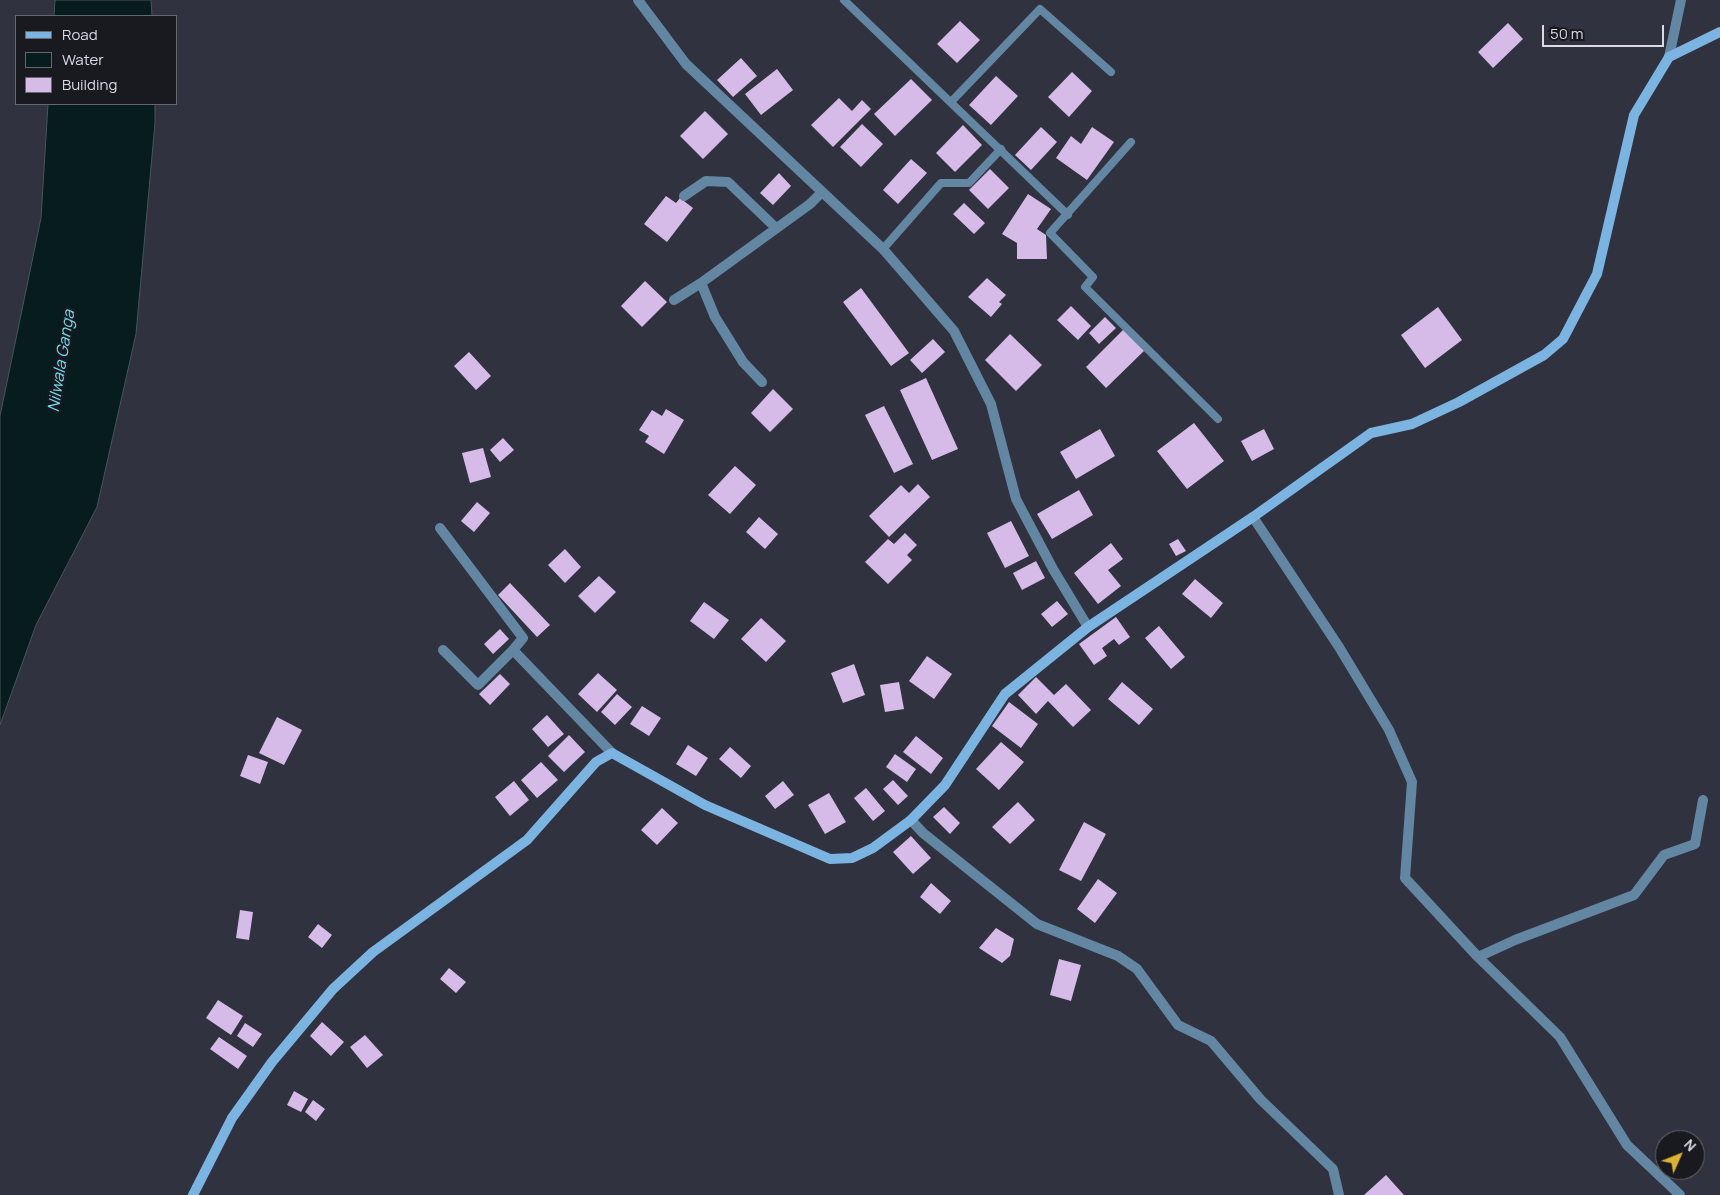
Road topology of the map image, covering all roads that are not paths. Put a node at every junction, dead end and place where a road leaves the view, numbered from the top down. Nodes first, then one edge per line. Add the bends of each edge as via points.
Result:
1 (638, 0) edge
2 (844, 0) edge
3 (1682, 0) edge
4 (1720, 32) edge
5 (1669, 57) junction
6 (1111, 72) dead end
7 (951, 102) junction
8 (1131, 142) dead end
9 (1000, 149) junction
10 (822, 193) junction
11 (684, 196) dead end
12 (1068, 215) junction
13 (776, 228) junction
14 (883, 249) junction
15 (701, 283) junction
16 (674, 300) dead end
17 (762, 382) dead end
18 (1218, 420) dead end
19 (1253, 517) junction
20 (440, 528) dead end
21 (1088, 627) junction
22 (443, 650) dead end
23 (513, 650) junction
24 (612, 753) junction
25 (1703, 800) dead end
26 (911, 820) junction
27 (1478, 957) junction
28 (193, 1195) edge
29 (1339, 1195) edge
30 (1680, 1195) edge

1 - 10 street via 686,64
2 - 7 lane
3 - 5 street
4 - 5 main road
5 - 19 main road via 1634,115 1597,274 1563,339 1544,355 1459,402 1412,424 1371,433
6 - 7 lane via 1040,10
7 - 9 lane
8 - 12 lane
9 - 12 lane
9 - 14 lane via 969,184 941,183
10 - 13 street
10 - 14 street
11 - 13 street via 706,181 728,182
12 - 18 lane via 1050,233 1093,277 1084,287
13 - 15 street
14 - 21 street via 954,331 991,404 1016,499
15 - 16 street
15 - 17 street via 715,317 743,362
19 - 21 main road
19 - 27 street via 1344,655 1388,730 1412,782 1405,878
20 - 23 street via 523,638
21 - 26 main road via 1005,694 945,785
22 - 23 street via 478,686
23 - 24 street
24 - 26 main road via 705,806 830,858 852,858 873,848
24 - 28 main road via 596,762 527,840 373,952 333,989 272,1062 232,1118
25 - 27 street via 1695,844 1664,855 1634,895
26 - 29 street via 1036,924 1118,956 1137,968 1178,1025 1211,1042 1261,1100 1333,1169
27 - 30 street via 1560,1037 1627,1145

